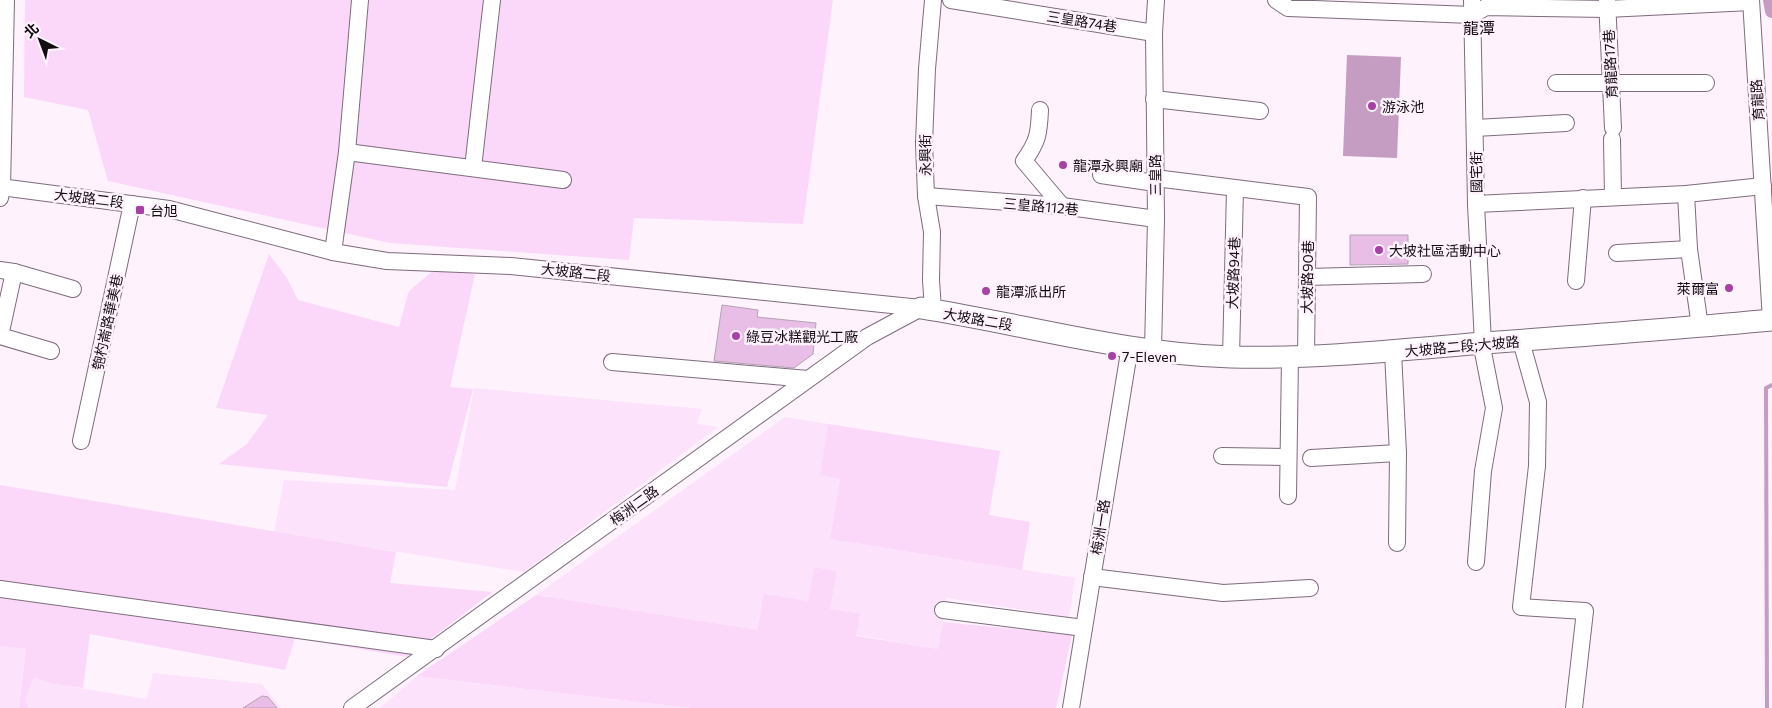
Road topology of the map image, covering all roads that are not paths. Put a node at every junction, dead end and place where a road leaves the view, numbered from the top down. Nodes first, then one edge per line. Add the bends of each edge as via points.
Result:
1 (6, 0) edge
2 (360, 0) edge
3 (492, 0) edge
4 (933, 0) edge
5 (951, 0) edge
6 (1156, 0) edge
7 (1276, 0) edge
8 (1751, 1) edge
9 (1607, 5) edge
10 (1472, 7) edge
11 (1154, 33) junction
12 (1706, 82) dead end
13 (1556, 83) dead end
14 (1612, 84) junction
15 (1154, 99) junction
16 (1040, 110) dead end
17 (1260, 111) dead end
18 (1566, 123) dead end
19 (1475, 128) junction
20 (347, 152) junction
21 (473, 168) junction
22 (1101, 175) dead end
23 (563, 180) dead end
24 (1155, 181) junction
25 (1762, 186) junction
26 (1235, 189) junction
27 (1, 191) edge
28 (1686, 194) junction
29 (926, 196) junction
30 (1613, 197) junction
31 (1583, 198) junction
32 (132, 204) junction
33 (1476, 204) junction
34 (1062, 206) junction
35 (1156, 220) junction
36 (1689, 249) junction
37 (333, 252) junction
38 (1617, 253) dead end
39 (7, 271) edge
40 (1423, 274) dead end
41 (1307, 277) junction
42 (1576, 281) dead end
43 (73, 290) dead end
44 (927, 309) junction
45 (1771, 320) edge
46 (1700, 328) junction
47 (0, 336) edge
48 (1521, 341) junction
49 (1484, 343) junction
50 (1130, 346) junction
51 (51, 350) dead end
52 (1153, 350) junction
53 (1393, 352) junction
54 (1231, 357) junction
55 (1298, 357) junction
56 (612, 362) dead end
57 (808, 379) junction
58 (82, 441) dead end
59 (1398, 453) junction
60 (1222, 456) dead end
61 (1288, 458) junction
62 (1312, 458) dead end
63 (1288, 496) dead end
64 (1397, 542) dead end
65 (1476, 562) dead end
66 (1092, 577) junction
67 (1310, 588) dead end
68 (0, 589) edge
69 (943, 610) dead end
70 (1084, 628) junction
71 (436, 649) junction
72 (352, 708) edge
73 (1071, 708) edge
74 (1574, 708) edge

1 - 27 street
2 - 20 street
3 - 21 street
4 - 29 street, 永興街 via 924,143
5 - 11 street, 三皇路74巷
6 - 11 street, 三皇路
7 - 10 street via 1288,8
8 - 9 street
8 - 25 street, 育龍路
9 - 10 street
9 - 14 street, 育龍路17巷
10 - 19 street, 國宅街
11 - 15 street, 三皇路
12 - 14 street
13 - 14 street
14 - 30 street, 育龍路17巷
15 - 17 street
15 - 24 street, 三皇路
16 - 34 street via 1040,134 1024,162
18 - 19 street
19 - 33 street, 國宅街
20 - 21 street
20 - 37 street
21 - 23 street
22 - 24 street
24 - 26 street
24 - 35 street, 三皇路
25 - 28 street
25 - 45 street, 育龍路
26 - 41 street, 大坡路90巷 via 1308,197
26 - 54 street, 大坡路94巷
27 - 32 street, 大坡路二段
28 - 30 street
28 - 36 street
29 - 34 street, 三皇路112巷
29 - 44 street, 永興街 via 932,232
30 - 31 street
31 - 33 street
31 - 42 street
32 - 37 street, 大坡路二段 via 170,209
32 - 58 street, 匏杓崙路華美巷
33 - 49 street, 國宅街
34 - 35 street, 三皇路112巷
35 - 52 street, 三皇路
36 - 38 street
36 - 46 street
37 - 44 street, 大坡路二段 via 388,261 511,266
39 - 43 street
39 - 47 street
40 - 41 street
41 - 55 street, 大坡路90巷
44 - 50 main road, 大坡路二段
44 - 57 street, 梅洲二路 via 867,337
45 - 46 main road, 大坡路二段;大坡路
46 - 48 main road, 大坡路二段;大坡路
47 - 51 street
48 - 49 main road, 大坡路二段;大坡路
48 - 74 street via 1538,402 1537,466 1521,608 1585,611
49 - 53 main road, 大坡路二段;大坡路
49 - 65 street, 國宅街 via 1482,347 1494,408 1483,471
50 - 52 main road, 大坡路二段
50 - 66 street, 梅洲一路
52 - 54 main road, 大坡路二段;大坡路
53 - 55 main road, 大坡路二段;大坡路
53 - 59 street
54 - 55 main road, 大坡路二段;大坡路
55 - 61 street, 大坡路90巷
56 - 57 street
57 - 71 street, 梅洲二路
59 - 62 street
59 - 64 street
60 - 61 street
61 - 63 street, 大坡路90巷
66 - 67 street via 1223,593
66 - 70 street, 梅洲一路
68 - 71 street
69 - 70 street
70 - 73 street, 梅洲一路
71 - 72 street, 梅洲二路

